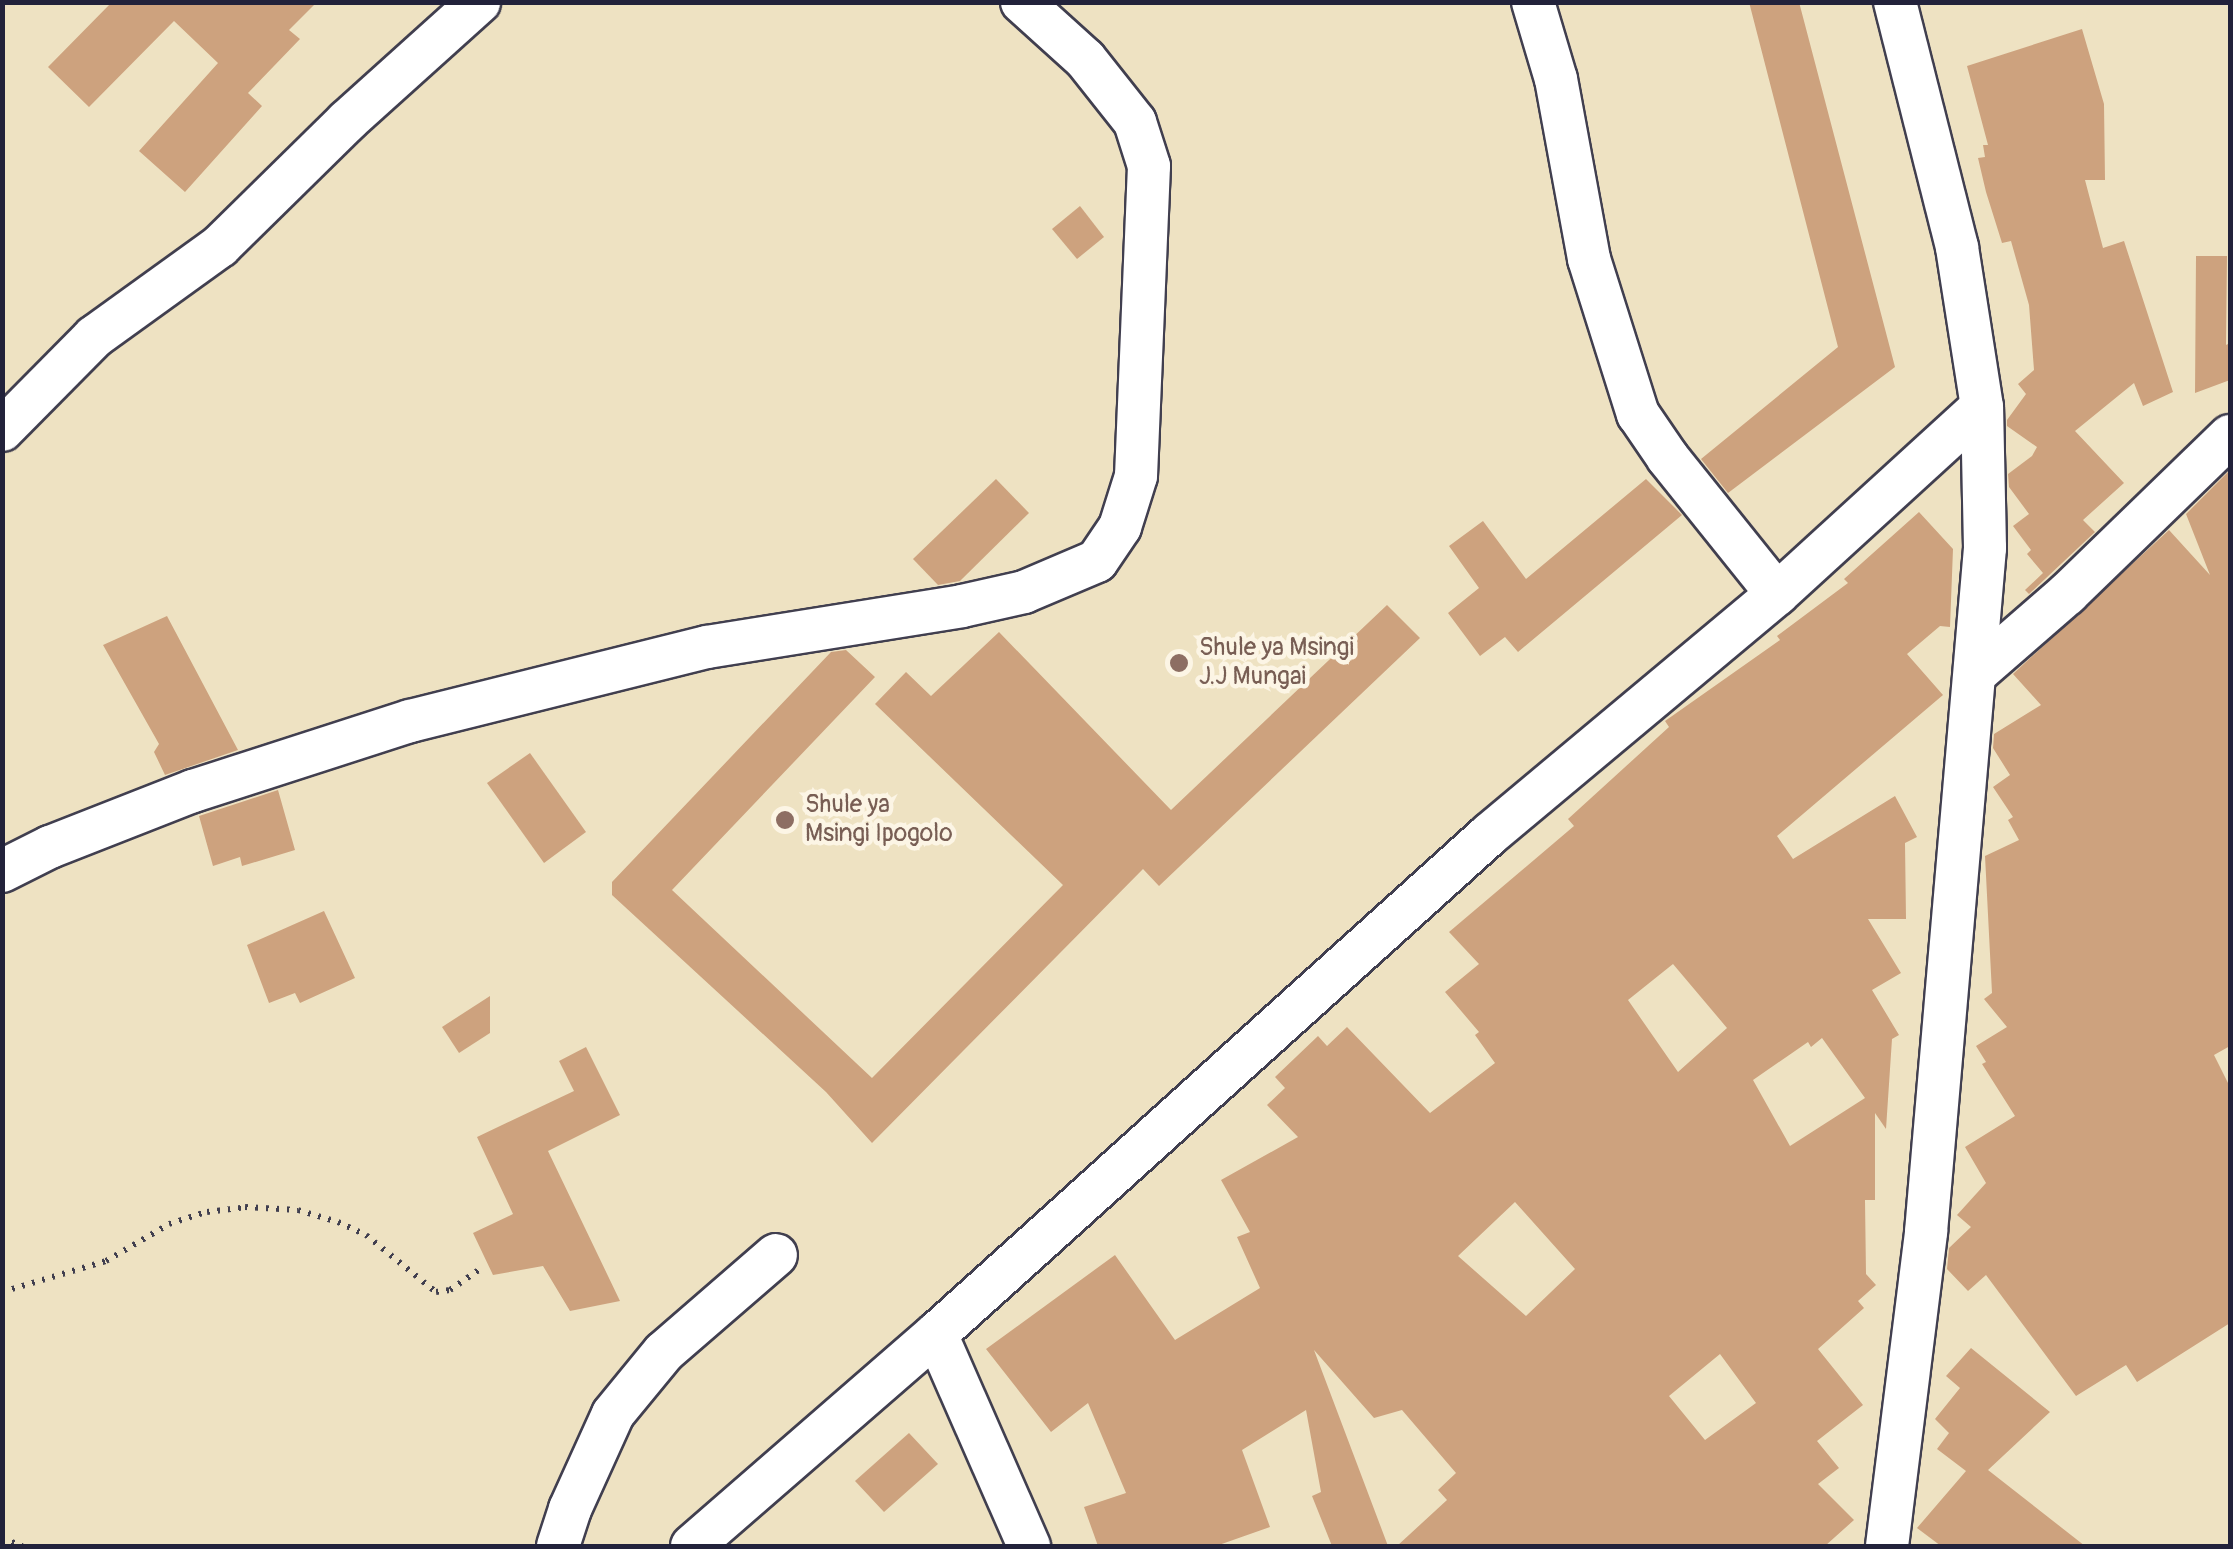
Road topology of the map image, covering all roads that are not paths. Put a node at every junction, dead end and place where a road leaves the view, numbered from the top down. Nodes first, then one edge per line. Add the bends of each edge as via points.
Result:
1 (479, 2) edge
2 (1022, 2) edge
3 (1532, 2) edge
4 (1895, 2) edge
5 (1982, 407) junction
6 (2, 430) edge
7 (2230, 436) edge
8 (1777, 594) junction
9 (1976, 672) junction
10 (2, 871) edge
11 (776, 1255) dead end
12 (936, 1334) junction
13 (558, 1546) edge
14 (692, 1546) edge
15 (1029, 1546) edge
16 (1888, 1546) edge

1 - 6 street via 220,246 94,337
2 - 10 street via 1085,59 1136,122 1149,166 1136,476 1120,528 1097,560 1024,592 706,647 410,721 192,791
3 - 8 street via 1556,79 1590,260 1638,414
4 - 5 street via 1957,247
5 - 8 street
5 - 9 street via 1984,548
7 - 9 street
8 - 12 street via 1490,834
9 - 16 street via 1926,1232
11 - 13 street via 664,1352 613,1414
12 - 14 street
12 - 15 street

